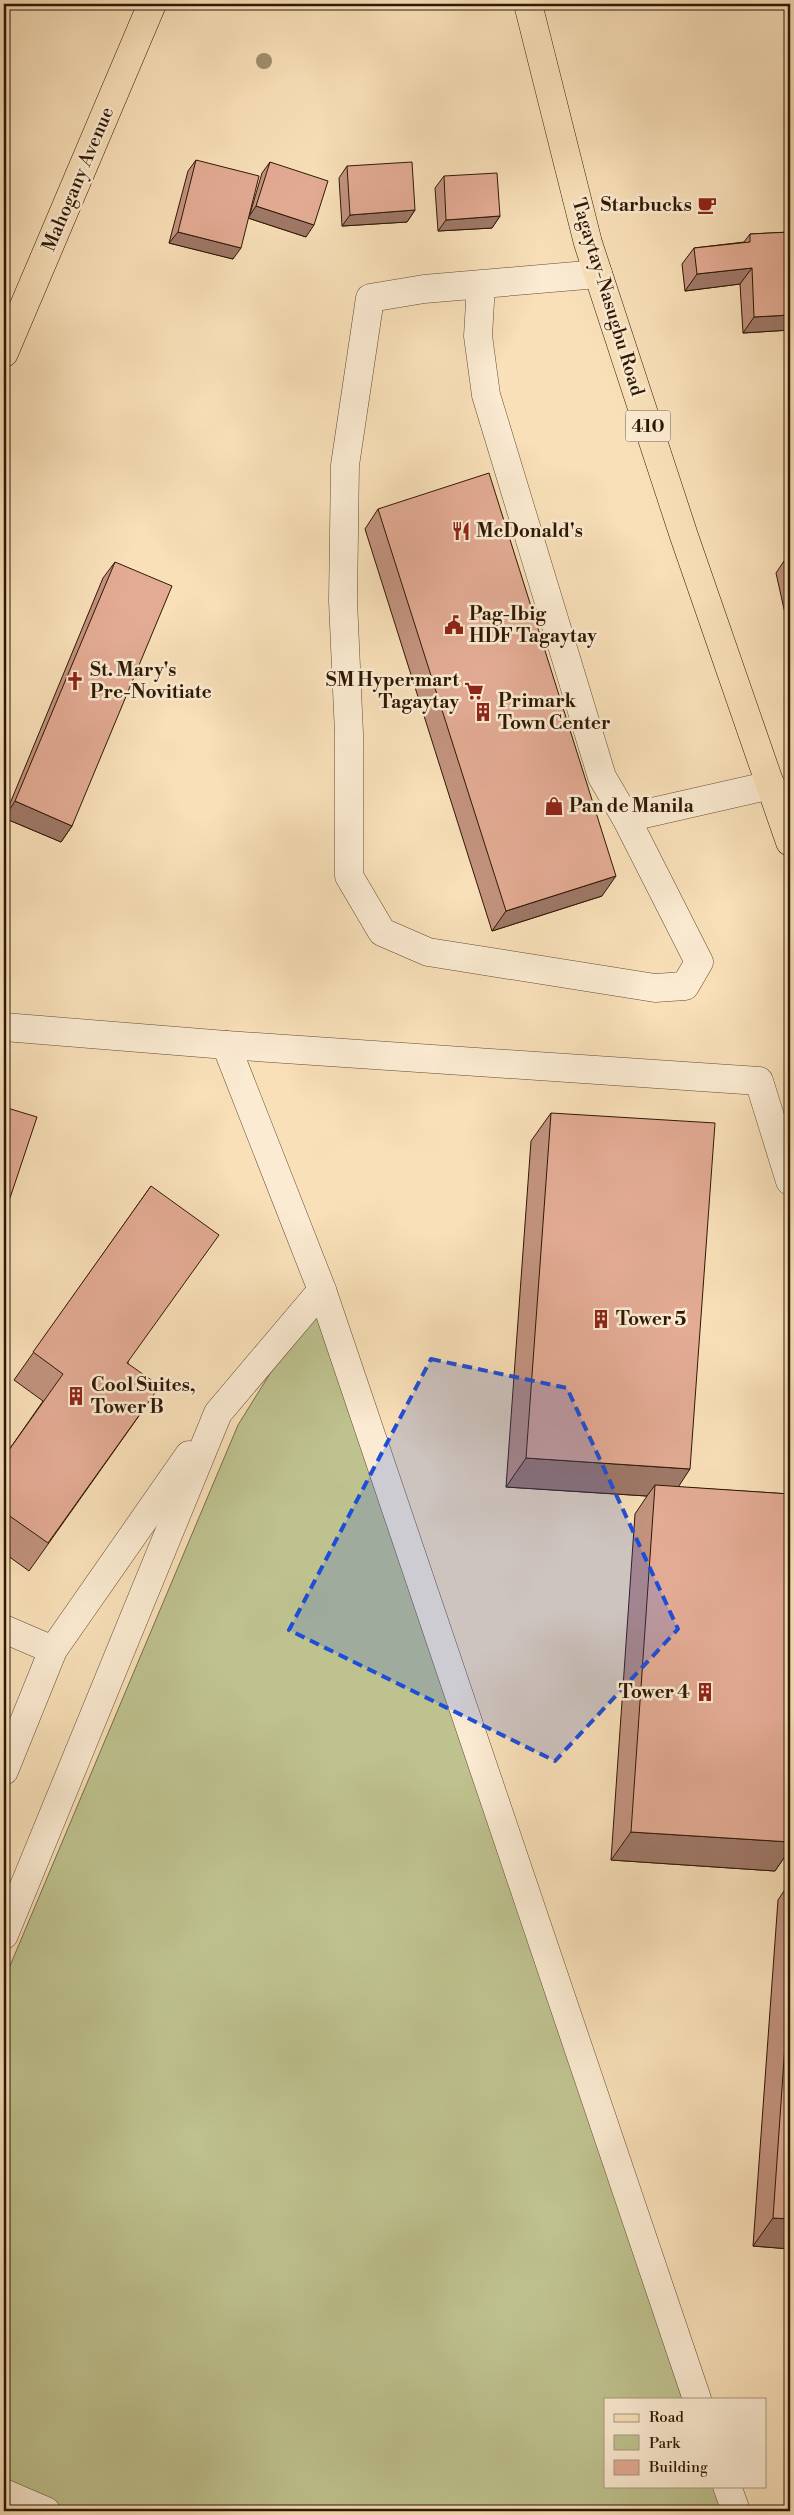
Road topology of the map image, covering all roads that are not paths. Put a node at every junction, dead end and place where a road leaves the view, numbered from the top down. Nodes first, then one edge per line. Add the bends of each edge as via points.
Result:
1 (528, 4) edge
2 (145, 6) edge
3 (598, 274) junction
4 (482, 285) junction
5 (5, 346) edge
6 (771, 785) junction
7 (626, 818) junction
8 (790, 842) edge
9 (4, 1027) edge
10 (226, 1045) junction
11 (789, 1170) edge
12 (322, 1290) junction
13 (218, 1413) junction
14 (4, 1629) edge
15 (53, 1650) junction
16 (4, 1771) edge
17 (4, 1935) edge
18 (698, 2398) edge
19 (728, 2488) edge
20 (4, 2493) edge
21 (46, 2511) edge
22 (736, 2511) edge

1 - 3 main road, Tagaytay-Nasugbu Road / 410
2 - 5 main road, Mahogany Avenue
3 - 4 lane
3 - 6 main road, Tagaytay-Nasugbu Road / 410 via 684,536
4 - 7 lane via 478,336 486,395 602,777
4 - 7 lane via 424,289 370,298 345,465 343,601 350,734 349,876 382,932 428,952 655,988 685,986 699,962
6 - 7 lane
6 - 8 main road, Tagaytay-Nasugbu Road / 410
9 - 10 lane
10 - 11 lane via 759,1081
10 - 12 lane
12 - 13 lane
12 - 18 lane
13 - 15 lane
13 - 17 lane
14 - 15 lane
15 - 16 lane
19 - 22 lane
20 - 21 lane

